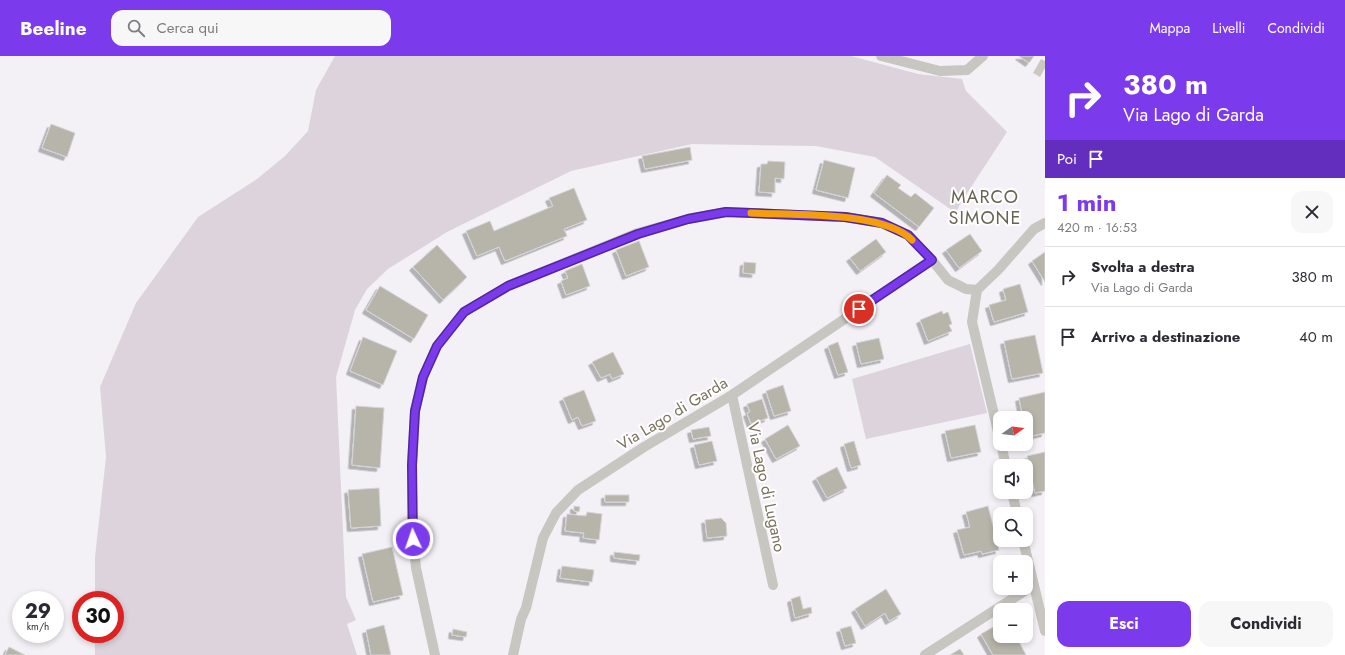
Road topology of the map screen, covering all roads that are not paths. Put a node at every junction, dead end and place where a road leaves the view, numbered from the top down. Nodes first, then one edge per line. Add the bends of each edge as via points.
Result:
1 (881, 56) edge
2 (983, 56) edge
3 (1045, 223) edge
4 (932, 260) junction
5 (977, 290) junction
6 (732, 395) junction
7 (993, 411) edge
8 (1026, 547) edge
9 (773, 585) dead end
10 (1034, 585) junction
11 (1041, 596) edge
12 (1045, 632) edge
13 (435, 655) edge
14 (513, 655) edge
15 (925, 655) edge

1 - 2 street via 940,71 967,70
3 - 5 street via 1034,229
4 - 5 street via 948,280 966,289
4 - 6 street, Via Lago di Garda
4 - 13 street via 908,235 882,223 845,217 726,212 688,219 638,234 508,286 464,312 437,346 423,377 415,411 412,524 416,568
5 - 7 street via 972,322
6 - 9 street, Via Lago di Lugano
6 - 14 street, Via Lago di Garda via 578,490 556,513 543,538
8 - 10 street
10 - 11 street
10 - 15 street
11 - 12 street

